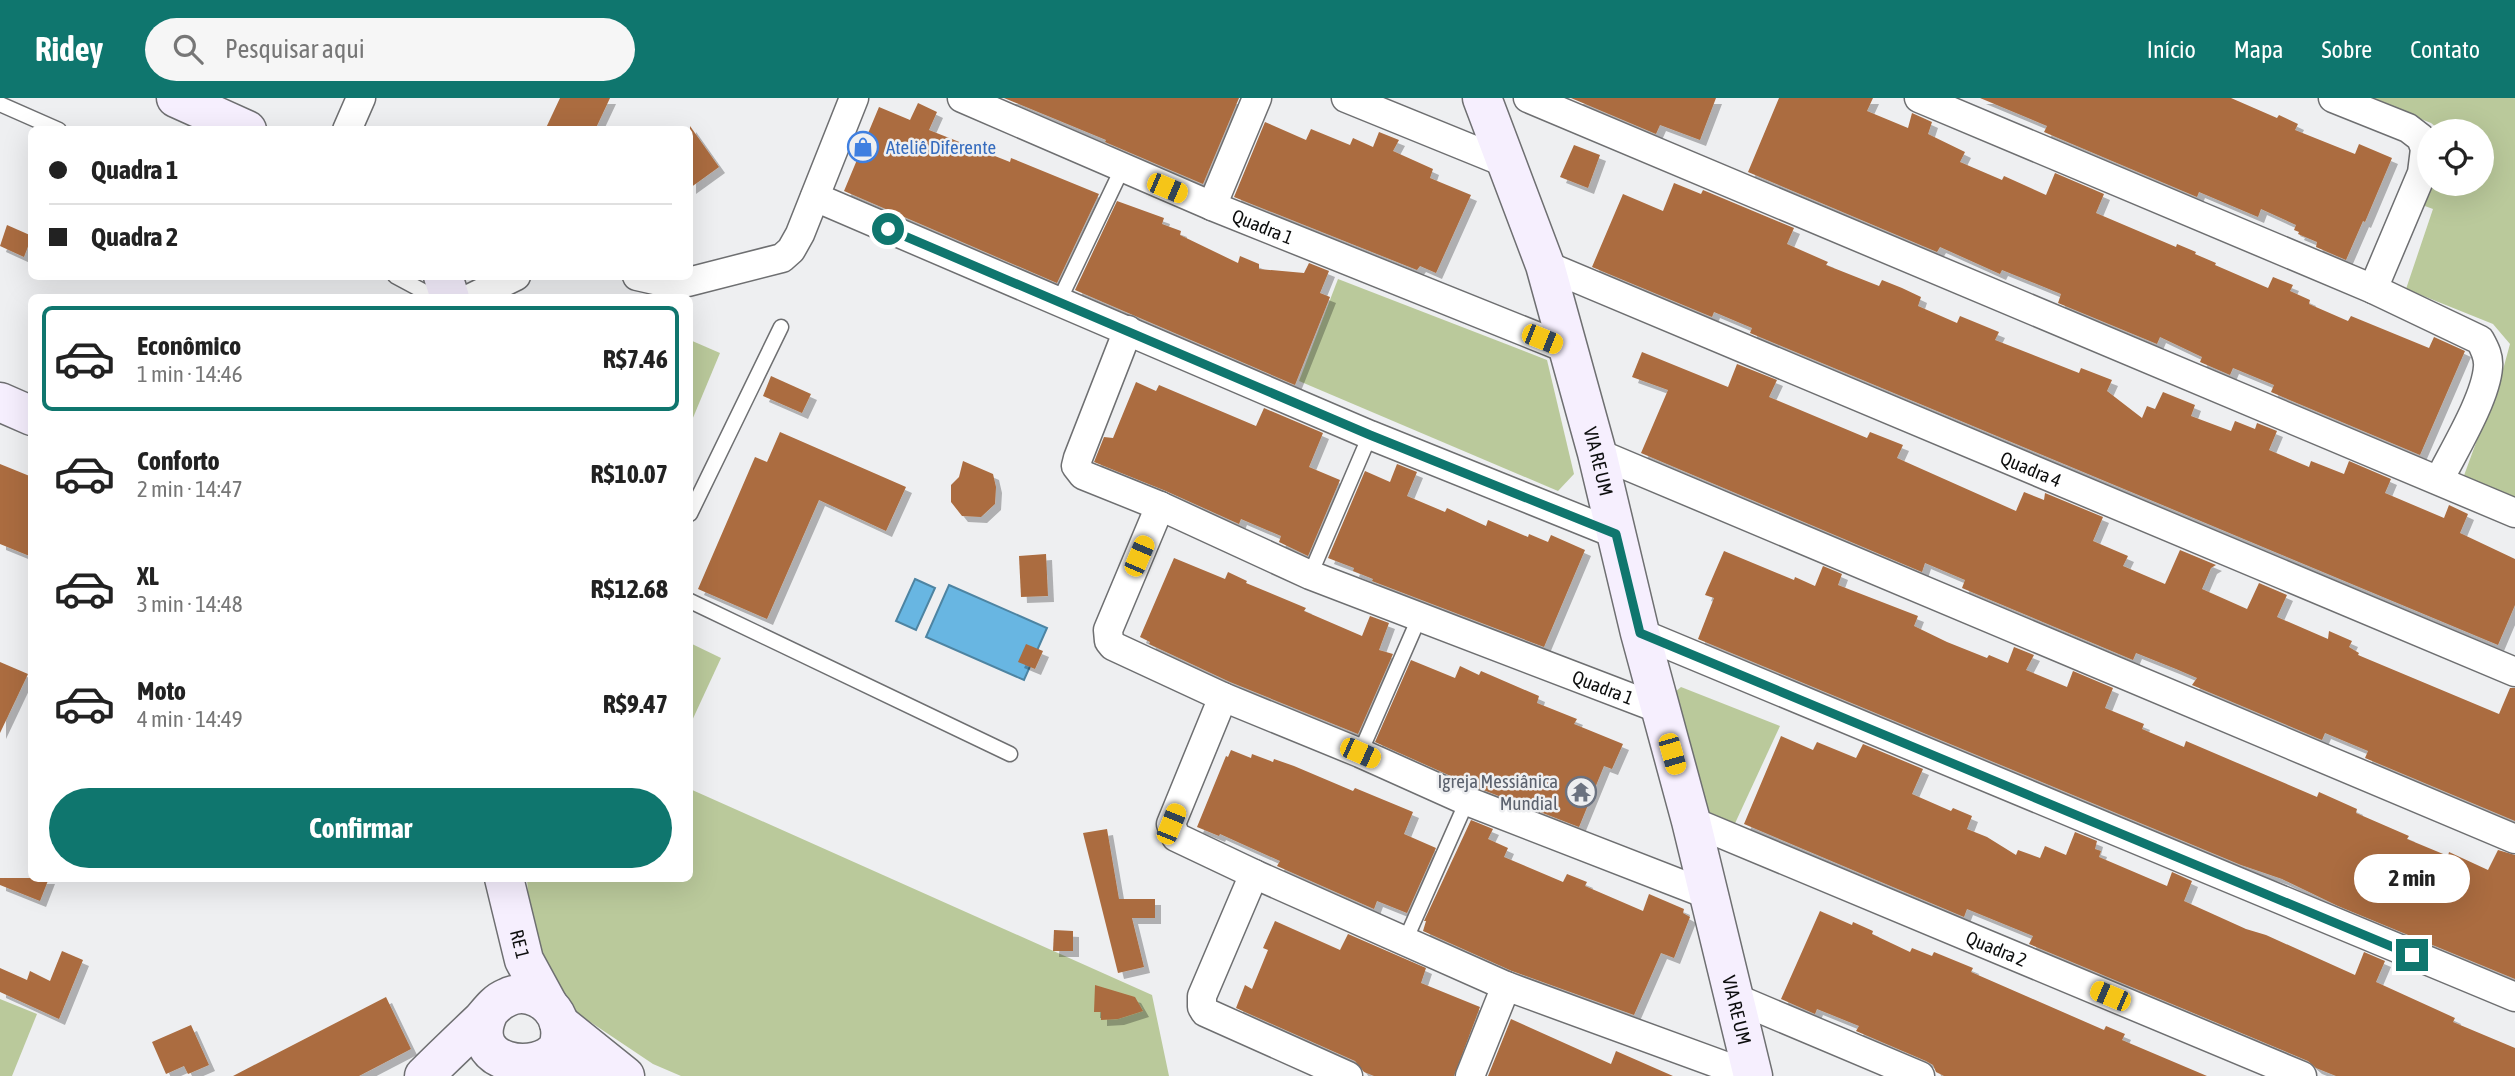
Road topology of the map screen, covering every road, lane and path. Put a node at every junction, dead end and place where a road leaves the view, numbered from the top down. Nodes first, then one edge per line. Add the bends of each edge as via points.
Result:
1 (176, 98) edge
2 (361, 98) edge
3 (854, 98) edge
4 (964, 98) edge
5 (1257, 98) edge
6 (1346, 98) edge
7 (1482, 98) edge
8 (1528, 98) edge
9 (1919, 98) edge
10 (2333, 98) edge
11 (0, 104) edge
12 (50, 126) edge
13 (238, 126) edge
14 (349, 126) edge
15 (1506, 163) junction
16 (1122, 169) junction
17 (815, 197) junction
18 (1212, 206) junction
19 (1545, 265) junction
20 (403, 280) edge
21 (508, 280) edge
22 (655, 280) edge
23 (2373, 289) junction
24 (429, 294) edge
25 (479, 294) edge
26 (1059, 301) junction
27 (781, 327) dead end
28 (1128, 330) junction
29 (1568, 349) junction
30 (0, 402) edge
31 (28, 414) edge
32 (1370, 435) junction
33 (1597, 453) junction
34 (2439, 480) junction
35 (1160, 506) junction
36 (693, 508) edge
37 (2515, 513) edge
38 (1616, 534) junction
39 (1310, 575) junction
40 (693, 602) edge
41 (1419, 618) junction
42 (1640, 633) junction
43 (2515, 672) edge
44 (1223, 697) junction
45 (1660, 709) junction
46 (1360, 753) junction
47 (1010, 754) dead end
48 (1467, 802) junction
49 (1691, 821) junction
50 (2515, 839) edge
51 (1254, 874) junction
52 (503, 882) edge
53 (504, 882) edge
54 (1709, 895) junction
55 (1405, 941) junction
56 (1506, 986) junction
57 (1735, 998) junction
58 (2515, 998) edge
59 (491, 1009) junction
60 (553, 1014) junction
61 (1305, 1067) edge
62 (525, 1069) junction
63 (424, 1076) edge
64 (447, 1076) edge
65 (579, 1076) edge
66 (625, 1076) edge
67 (1348, 1076) edge
68 (1470, 1076) edge
69 (1753, 1076) edge
70 (1920, 1076) edge
71 (2302, 1076) edge

1 - 13 street
2 - 14 street
3 - 17 street
4 - 16 street, Quadra 1
5 - 18 street
6 - 15 street
7 - 15 street, VIA RE UM
8 - 34 street
9 - 23 street
10 - 23 street via 2408,128 2421,138 2425,149 2422,173
11 - 12 lane
15 - 19 street, VIA RE UM
16 - 18 street, Quadra 1
16 - 26 lane
17 - 22 street via 791,250 782,258 688,282
17 - 26 street
18 - 29 street, Quadra 1
19 - 29 street, VIA RE UM
19 - 43 street, Quadra 4
20 - 24 lane
21 - 25 street
23 - 34 street via 2469,333 2487,352 2484,389
26 - 28 street
27 - 36 lane
28 - 32 street
28 - 35 street, Quadra 1 via 1076,466 1083,475
29 - 33 street, VIA RE UM
30 - 31 street
32 - 38 street
32 - 39 lane
33 - 38 street, VIA RE UM
33 - 50 street
34 - 37 street
35 - 39 street, Quadra 1
35 - 44 street via 1108,630 1109,641
38 - 42 street, VIA RE UM
39 - 41 street, Quadra 1
40 - 47 lane
41 - 45 street, Quadra 1
41 - 46 lane
42 - 45 street, VIA RE UM
42 - 58 street
44 - 46 street
44 - 51 street via 1171,828 1176,837
45 - 49 street, VIA RE UM
46 - 48 street
48 - 54 street
48 - 55 lane
49 - 54 street, VIA RE UM
49 - 71 street, Quadra 2
51 - 55 street
51 - 61 street via 1202,996 1202,1007
52 - 59 street, RE 1 via 500,956
53 - 60 street, RE 1 via 524,960
54 - 57 street, VIA RE UM
55 - 56 street
56 - 68 street
56 - 69 street
57 - 69 street, VIA RE UM
57 - 70 street
59 - 60 street via 520,994 535,997
59 - 62 street via 484,1027 487,1050 496,1062
59 - 63 street
60 - 62 street via 560,1038 556,1052
60 - 66 street
61 - 67 street
62 - 64 street
62 - 65 street

